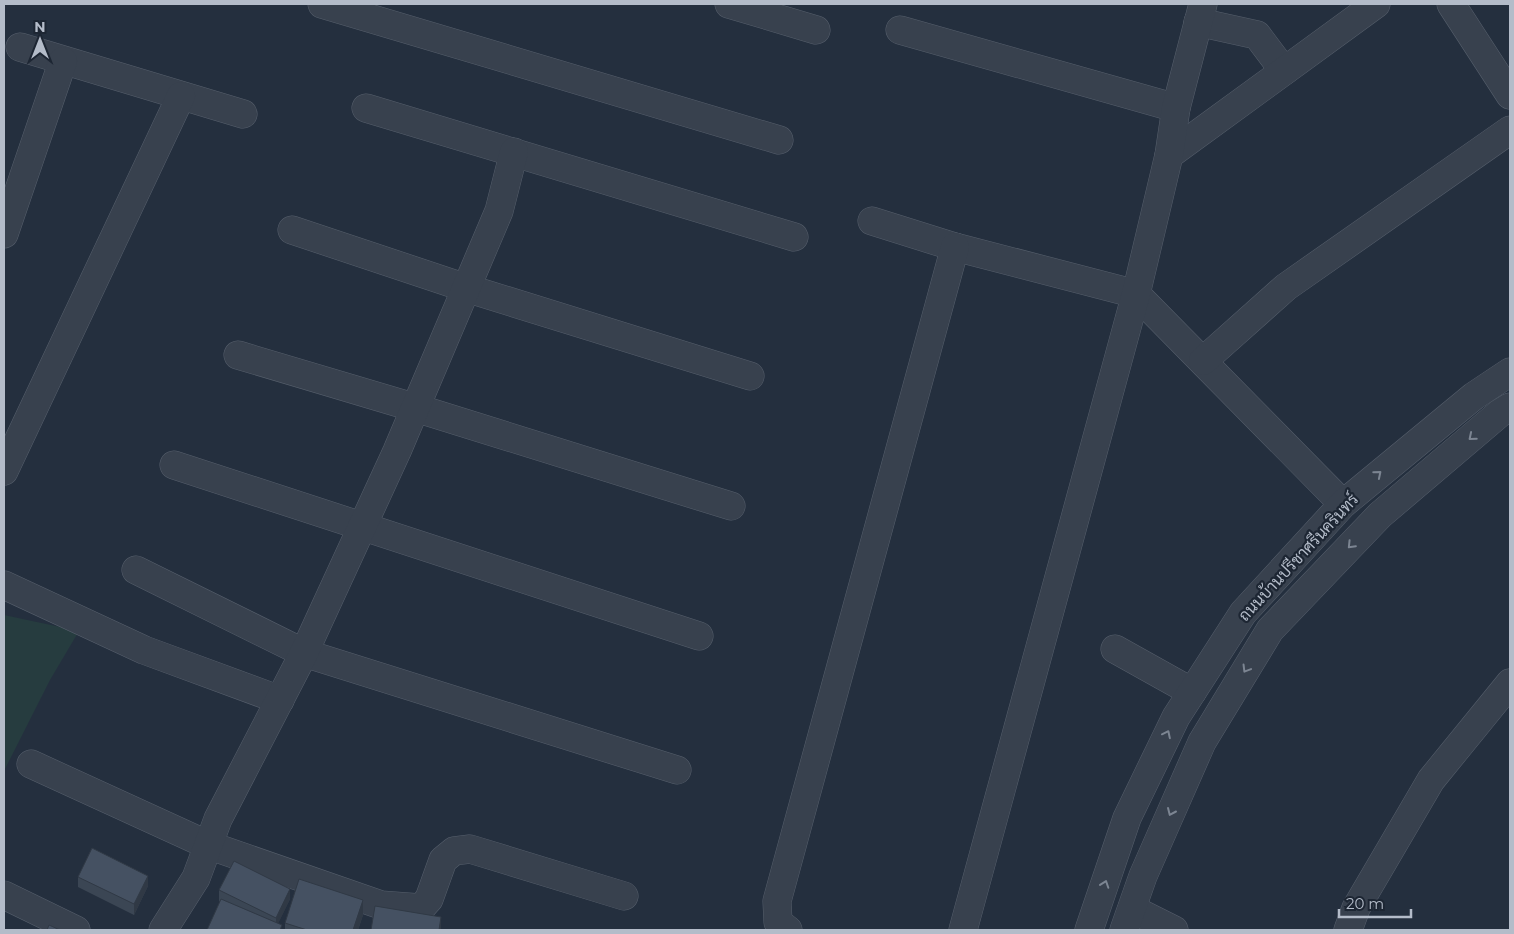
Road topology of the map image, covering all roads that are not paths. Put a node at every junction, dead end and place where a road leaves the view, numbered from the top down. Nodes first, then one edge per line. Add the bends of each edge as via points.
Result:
1 (322, 4) edge
2 (730, 4) edge
3 (1376, 4) edge
4 (1451, 4) edge
5 (1200, 13) edge
6 (816, 30) dead end
7 (900, 30) dead end
8 (20, 47) dead end
9 (63, 61) junction
10 (1284, 72) junction
11 (1510, 95) edge
12 (181, 96) junction
13 (366, 108) dead end
14 (1176, 108) junction
15 (243, 114) dead end
16 (1510, 130) edge
17 (779, 140) dead end
18 (514, 152) junction
19 (1169, 155) junction
20 (872, 221) dead end
21 (292, 230) dead end
22 (4, 234) edge
23 (794, 237) dead end
24 (954, 247) junction
25 (466, 288) junction
26 (1136, 294) junction
27 (238, 356) dead end
28 (1203, 361) junction
29 (1510, 372) edge
30 (750, 376) dead end
31 (1510, 407) edge
32 (416, 408) junction
33 (174, 465) dead end
34 (4, 470) edge
35 (1343, 504) junction
36 (731, 506) dead end
37 (362, 527) junction
38 (136, 570) dead end
39 (4, 585) edge
40 (699, 636) dead end
41 (1115, 650) dead end
42 (304, 653) junction
43 (1510, 683) edge
44 (1192, 692) junction
45 (280, 700) junction
46 (31, 764) dead end
47 (677, 770) dead end
48 (208, 846) junction
49 (4, 895) edge
50 (624, 896) dead end
51 (1128, 920) edge
52 (76, 930) edge
53 (163, 930) edge
54 (788, 930) edge
55 (963, 930) edge
56 (1089, 930) edge
57 (1174, 930) edge
58 (1348, 930) edge

1 - 17 street
2 - 6 street
3 - 10 street
4 - 11 street
5 - 10 street via 1257,35
5 - 14 street
7 - 14 street
8 - 9 street
9 - 12 street
9 - 22 street
10 - 19 street
12 - 15 street
12 - 34 street
13 - 18 street
14 - 19 street
16 - 28 street via 1286,287
18 - 23 street
18 - 25 street via 499,211
19 - 26 street
20 - 24 street
21 - 25 street
24 - 26 street
24 - 54 street via 776,900 778,922
25 - 30 street
25 - 32 street
26 - 28 street
26 - 55 street
27 - 32 street
28 - 35 street
35 -> 29 street, ถนนบ้านปรีชาศรีนครินทร์ via 1474,396
31 -> 51 street, ถนนบ้านปรีชาศรีนครินทร์ via 1380,515 1270,630 1202,742 1143,876
32 - 36 street
32 - 37 street
33 - 37 street
35 - 44 street, ถนนบ้านปรีชาศรีนครินทร์ via 1243,612
37 - 40 street
37 - 42 street
38 - 42 street
39 - 45 street via 144,650
41 - 44 street
42 - 45 street
42 - 47 street
43 - 58 street via 1431,780 1356,908
56 -> 44 street, ถนนบ้านปรีชาศรีนครินทร์ via 1127,818 1176,717
45 - 48 street via 218,819
46 - 48 street
48 - 50 street via 381,904 406,908 421,908 429,899 443,860 454,851 470,850
48 - 53 street via 196,878
49 - 52 street
51 - 57 street

